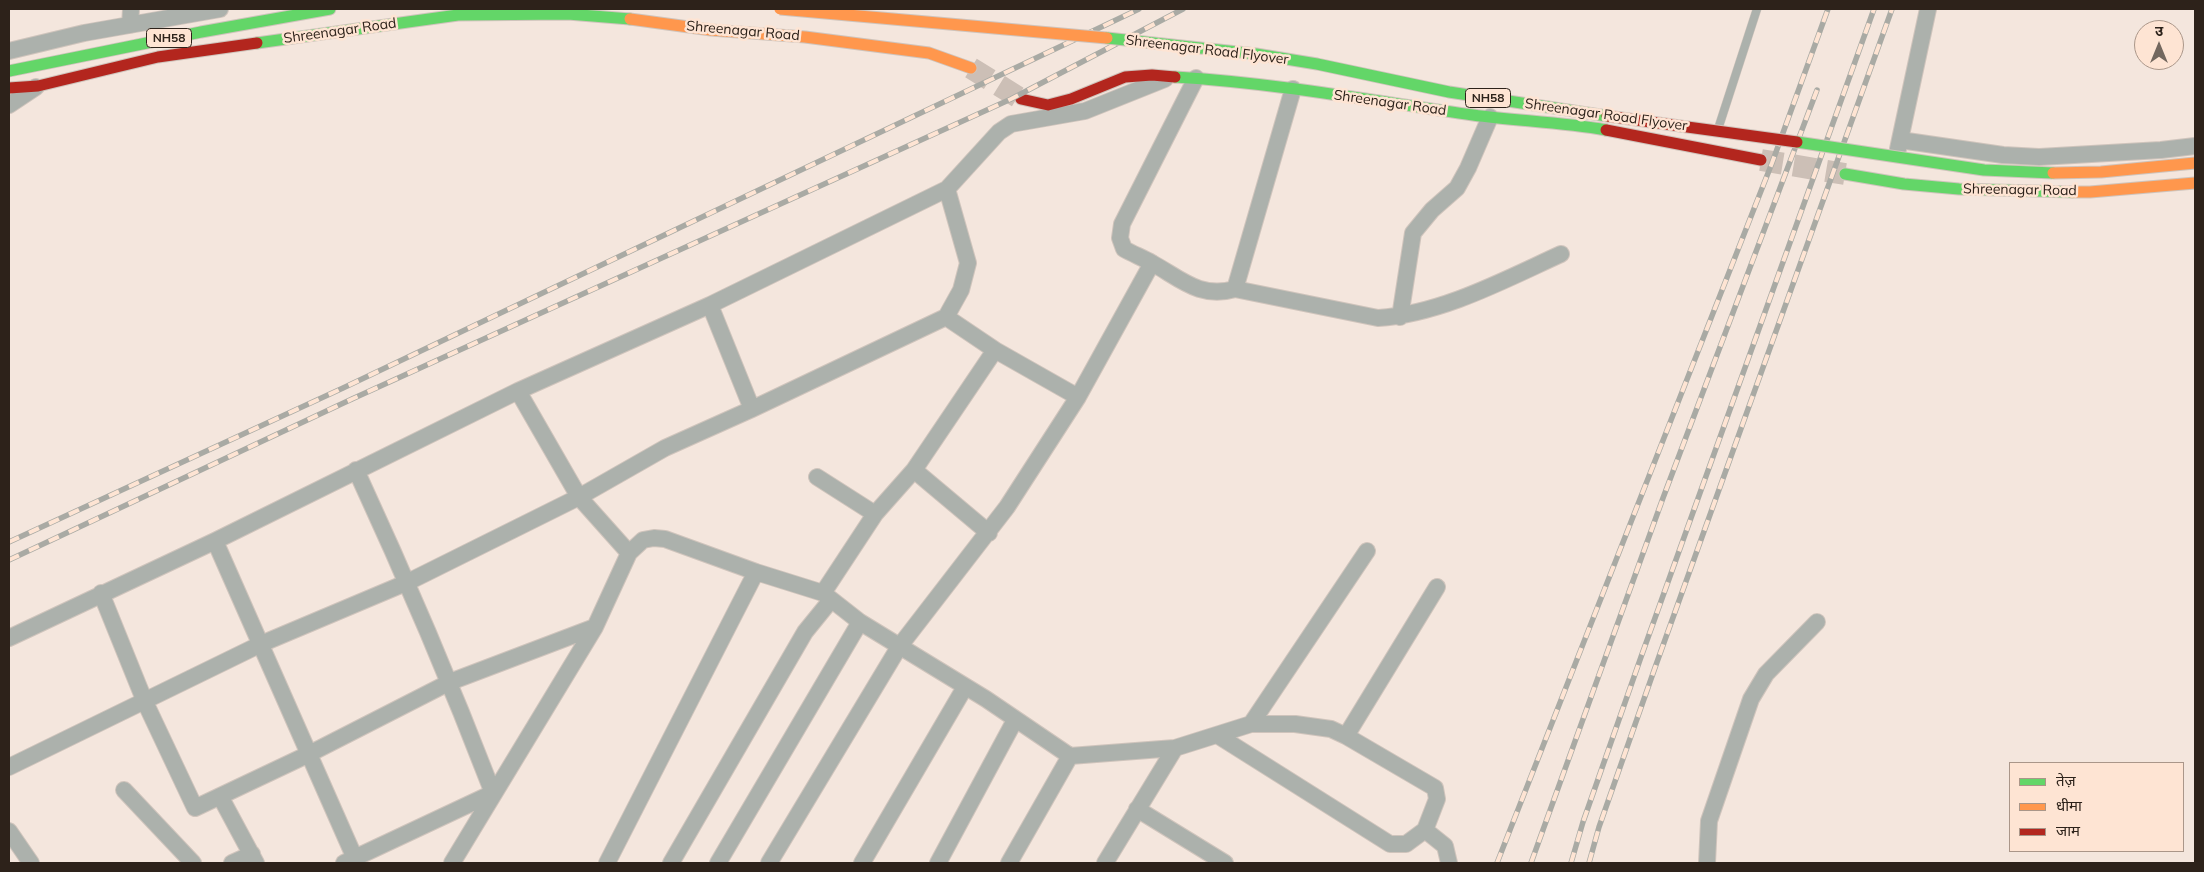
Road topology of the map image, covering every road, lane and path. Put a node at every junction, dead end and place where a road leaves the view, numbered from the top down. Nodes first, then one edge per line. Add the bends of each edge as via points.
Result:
1 (220, 9) edge
2 (330, 9) edge
3 (780, 9) edge
4 (826, 9) edge
5 (1757, 9) edge
6 (1928, 9) edge
7 (639, 14) edge
8 (130, 17) edge
9 (805, 36) junction
10 (9, 50) edge
11 (971, 68) tunnel mouth
12 (9, 71) edge
13 (1170, 77) junction
14 (1196, 78) junction
15 (38, 86) junction
16 (9, 88) edge
17 (1293, 89) junction
18 (1021, 99) tunnel mouth
19 (9, 105) edge
20 (1490, 117) junction
21 (1900, 140) junction
22 (2195, 146) edge
23 (1710, 151) junction
24 (1761, 160) tunnel mouth
25 (2195, 163) edge
26 (1845, 174) tunnel mouth
27 (1892, 181) junction
28 (2195, 183) edge
29 (947, 189) junction
30 (1560, 254) dead end
31 (1152, 263) junction
32 (1235, 289) junction
33 (710, 305) junction
34 (946, 317) junction
35 (1400, 317) junction
36 (996, 350) junction
37 (518, 391) junction
38 (1078, 397) junction
39 (752, 409) junction
40 (356, 470) junction
41 (914, 470) junction
42 (816, 477) dead end
43 (579, 497) junction
44 (875, 514) junction
45 (989, 533) junction
46 (215, 541) junction
47 (1367, 551) dead end
48 (629, 553) junction
49 (756, 572) junction
50 (408, 582) junction
51 (1437, 587) dead end
52 (101, 593) junction
53 (827, 597) junction
54 (860, 622) junction
55 (1817, 622) dead end
56 (595, 627) junction
57 (9, 638) edge
58 (261, 644) junction
59 (899, 647) junction
60 (450, 682) junction
61 (965, 687) junction
62 (145, 702) junction
63 (1015, 720) junction
64 (1251, 724) junction
65 (1216, 734) junction
66 (1346, 736) junction
67 (1175, 748) junction
68 (309, 754) junction
69 (1070, 756) junction
70 (9, 767) edge
71 (124, 790) dead end
72 (493, 793) junction
73 (220, 796) junction
74 (1137, 809) junction
75 (1425, 830) junction
76 (9, 831) edge
77 (254, 859) edge
78 (352, 861) edge
79 (31, 863) edge
80 (194, 863) edge
81 (232, 863) edge
82 (452, 863) edge
83 (607, 863) edge
84 (671, 863) edge
85 (718, 863) edge
86 (769, 863) edge
87 (862, 863) edge
88 (938, 863) edge
89 (1009, 863) edge
90 (1105, 863) edge
91 (1225, 863) edge
92 (1449, 863) edge
93 (1707, 863) edge

1 - 8 street
2 - 12 main road, NH58
3 - 25 main road, Shreenagar Road Flyover / NH58, bridge via 1072,34 1256,54 1541,107 1702,127 1984,170 2101,172
4 - 9 street
5 - 23 lane
6 - 21 street
7 - 9 main road, Shreenagar Road via 711,30
7 - 15 main road, Shreenagar Road via 458,15 158,57
8 - 10 street
9 - 11 main road, Shreenagar Road via 929,54
13 - 14 main road, Shreenagar Road
13 - 18 main road, Shreenagar Road via 1125,78 1048,105
13 - 29 street via 1084,111 1011,124 999,132
14 - 17 main road, Shreenagar Road
14 - 31 street via 1122,224 1120,238 1124,249
15 - 16 main road, Shreenagar Road
15 - 19 street
17 - 20 main road, Shreenagar Road
17 - 32 street
20 - 23 main road, Shreenagar Road via 1585,126
20 - 35 street via 1456,188 1413,233
21 - 22 street via 2039,157
21 - 27 street
23 - 24 main road, Shreenagar Road
26 - 27 main road, Shreenagar Road
27 - 28 main road, Shreenagar Road via 1960,189 2090,192
29 - 33 street
29 - 34 street via 968,263 961,290
30 - 35 street via 1476,293
31 - 32 street via 1185,284 1209,291
31 - 38 street
32 - 35 street via 1378,318
33 - 37 street
33 - 39 street
34 - 36 street
34 - 39 street
36 - 38 street
36 - 41 street
37 - 40 street
37 - 43 street
38 - 45 street
39 - 43 street via 665,448
40 - 46 street
40 - 50 street
41 - 44 street
41 - 45 street
42 - 44 street
43 - 48 street
43 - 50 street
44 - 53 street
45 - 59 street
46 - 52 street
46 - 58 street
47 - 64 street
48 - 49 street via 643,540 654,538
48 - 56 street
49 - 53 street
49 - 83 street
50 - 58 street
50 - 60 street
51 - 66 street
52 - 57 street
52 - 62 street
53 - 54 street
53 - 84 street
54 - 59 street
54 - 85 street
55 - 93 street via 1766,674 1751,699 1709,821
56 - 60 street
56 - 72 street
58 - 62 street
58 - 68 street
59 - 61 street
59 - 86 street
60 - 68 street
60 - 72 street
61 - 63 street
61 - 87 street
62 - 70 street
62 - 73 street via 195,808
63 - 69 street
63 - 88 street
64 - 65 street
64 - 66 street via 1295,724 1331,729
65 - 67 street
65 - 75 street via 1390,844 1406,844
66 - 75 street via 1435,788 1436,799
67 - 69 street
67 - 74 street
68 - 73 street
68 - 78 street
69 - 89 street
71 - 80 street
72 - 78 street
72 - 82 street
73 - 77 street
74 - 90 street
74 - 91 street
75 - 92 street via 1445,846
76 - 79 street
77 - 81 street

